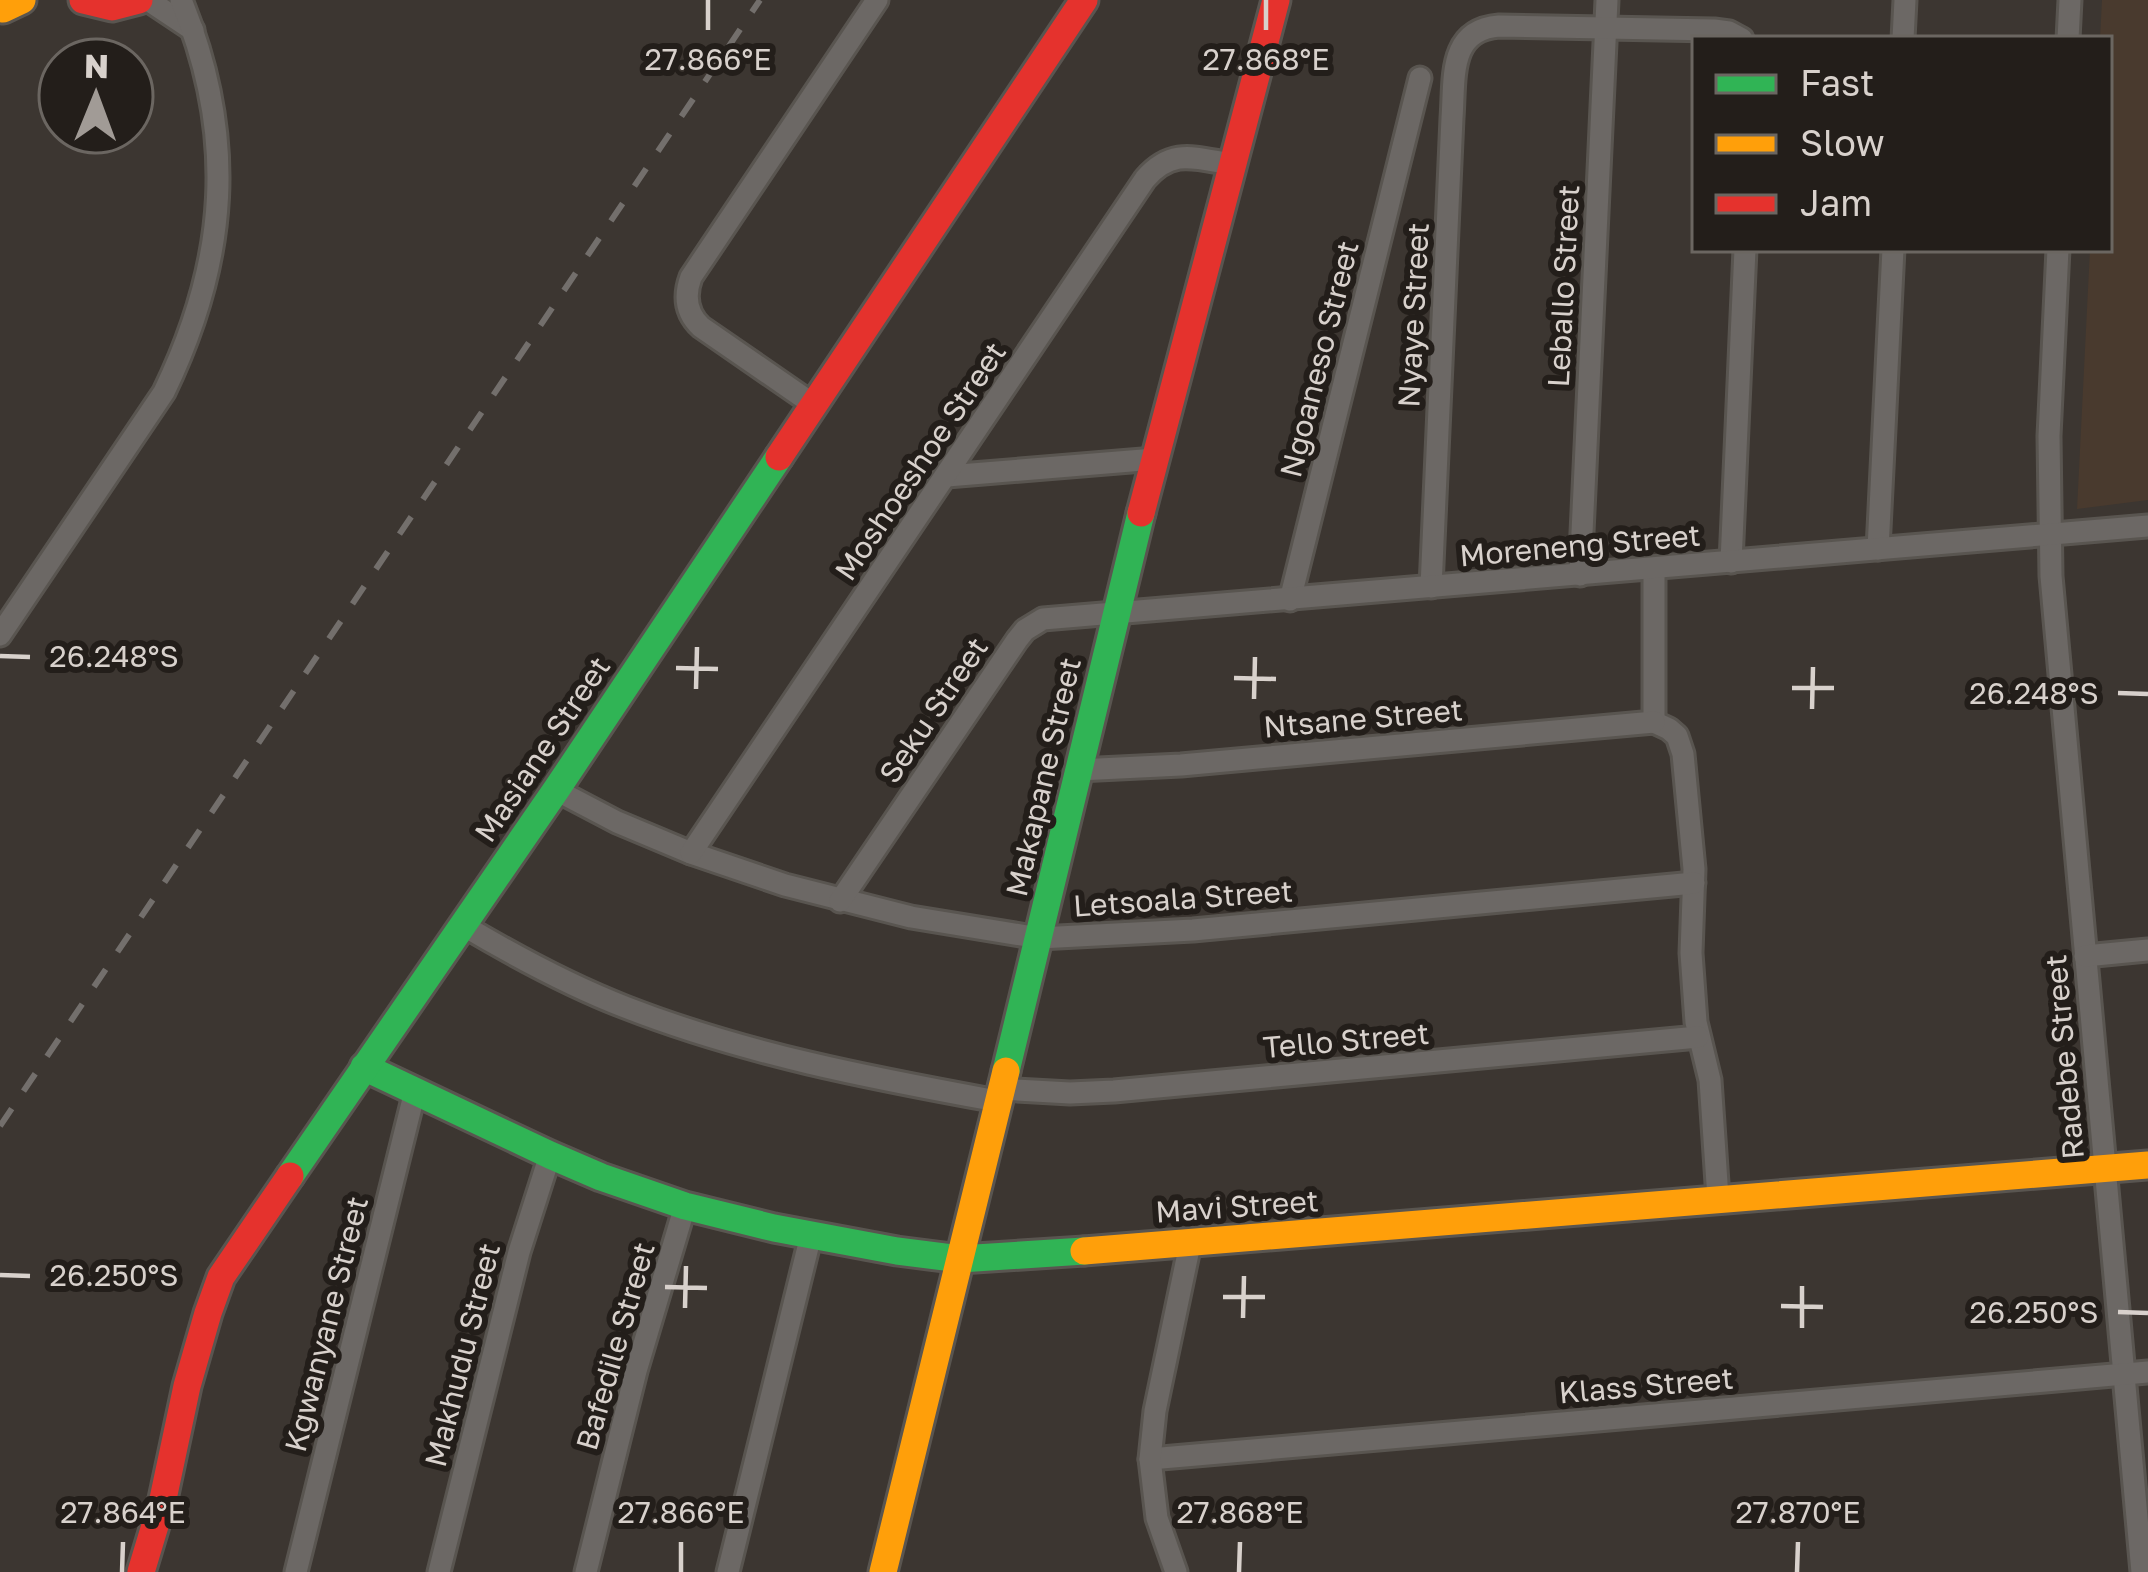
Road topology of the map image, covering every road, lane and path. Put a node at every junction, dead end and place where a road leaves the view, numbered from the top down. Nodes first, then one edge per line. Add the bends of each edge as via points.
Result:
1 (83, 0) edge
2 (139, 0) edge
3 (148, 0) edge
4 (181, 0) edge
5 (877, 0) edge
6 (1084, 0) edge
7 (1276, 0) edge
8 (1607, 0) edge
9 (1905, 0) edge
10 (2070, 0) edge
11 (1605, 29) junction
12 (193, 31) junction
13 (1734, 36) edge
14 (1904, 36) edge
15 (2068, 36) edge
16 (1420, 78) dead end
17 (1452, 118) junction
18 (1406, 132) junction
19 (1231, 164) junction
20 (1745, 252) edge
21 (1893, 252) edge
22 (2058, 252) edge
23 (814, 405) junction
24 (1155, 458) junction
25 (947, 476) junction
26 (2148, 526) edge
27 (2049, 536) junction
28 (1878, 549) junction
29 (1731, 562) junction
30 (1654, 570) junction
31 (1580, 575) junction
32 (1431, 587) junction
33 (1289, 599) junction
34 (1115, 614) junction
35 (0, 635) edge
36 (1654, 722) junction
37 (1078, 770) junction
38 (556, 790) junction
39 (691, 854) junction
40 (1694, 884) junction
41 (1667, 886) junction
42 (840, 901) junction
43 (461, 924) junction
44 (1692, 927) junction
45 (1039, 938) junction
46 (2148, 950) edge
47 (2085, 956) junction
48 (1698, 1037) junction
49 (364, 1067) junction
50 (415, 1091) junction
51 (999, 1095) junction
52 (550, 1155) junction
53 (2148, 1165) edge
54 (2104, 1169) junction
55 (1718, 1198) junction
56 (686, 1206) junction
57 (811, 1235) junction
58 (1190, 1244) junction
59 (960, 1259) junction
60 (2137, 1373) edge
61 (1150, 1459) junction
62 (141, 1572) edge
63 (296, 1572) edge
64 (439, 1572) edge
65 (586, 1572) edge
66 (728, 1572) edge
67 (883, 1572) edge
68 (1175, 1572) edge
69 (2142, 1572) edge

1 - 2 street via 112,7
3 - 12 street
4 - 12 street
5 - 23 street via 687,289 689,313 701,327
6 - 23 street, Masiane Street
7 - 19 street, Makapane Street
8 - 11 street, Leballo Street
9 - 14 street
10 - 15 street
11 - 13 street
11 - 17 street, Nyaye Street via 1474,31 1462,45
11 - 31 street, Leballo Street
12 - 35 street via 211,96 218,180 216,225 184,352
16 - 18 street, Ngoaneso Street
17 - 18 street
17 - 32 street, Nyaye Street
18 - 33 street, Ngoaneso Street
19 - 24 street, Makapane Street
19 - 25 street, Moshoeshoe Street via 1177,157 1155,167
20 - 29 street
21 - 28 street
22 - 27 street, Radebe Street
23 - 38 street, Masiane Street
24 - 25 street
24 - 34 street, Makapane Street
25 - 39 street, Moshoeshoe Street
26 - 27 street, Moreneng Street
27 - 28 street, Moreneng Street
27 - 47 street, Radebe Street
28 - 29 street, Moreneng Street
29 - 30 street, Moreneng Street
30 - 31 street, Moreneng Street
30 - 36 street
31 - 32 street, Moreneng Street
32 - 33 street, Moreneng Street
33 - 34 street, Moreneng Street
34 - 37 street, Makapane Street
34 - 42 street, Seku Street via 1043,620 1024,630
36 - 37 street, Ntsane Street
36 - 40 street via 1676,736 1683,754
37 - 45 street, Makapane Street
38 - 39 street, Letsoala Street
38 - 43 street, Masiane Street
39 - 42 street, Letsoala Street
40 - 41 street, Letsoala Street
40 - 44 street
41 - 44 street
41 - 45 street, Letsoala Street
42 - 45 street, Letsoala Street
43 - 49 street, Masiane Street
43 - 51 street, Tello Street via 586,990 676,1025 817,1066
44 - 48 street
45 - 51 street, Makapane Street
46 - 47 street
47 - 54 street, Radebe Street
48 - 51 street, Tello Street
48 - 55 street via 1710,1080
49 - 50 street, Mavi Street
49 - 62 street, Masiane Street via 221,1277
50 - 52 street, Mavi Street
50 - 63 street, Kgwanyane Street
51 - 59 street, Makapane Street
52 - 56 street, Mavi Street
52 - 64 street, Makhudu Street
53 - 54 street, Mavi Street
54 - 55 street, Mavi Street
54 - 60 street, Radebe Street
55 - 58 street, Mavi Street
56 - 57 street, Mavi Street
56 - 65 street, Bafedile Street
57 - 59 street, Mavi Street
57 - 66 street
58 - 59 street, Mavi Street
58 - 61 street
59 - 67 street, Makapane Street
60 - 61 street, Klass Street
60 - 69 street, Radebe Street
61 - 68 street

